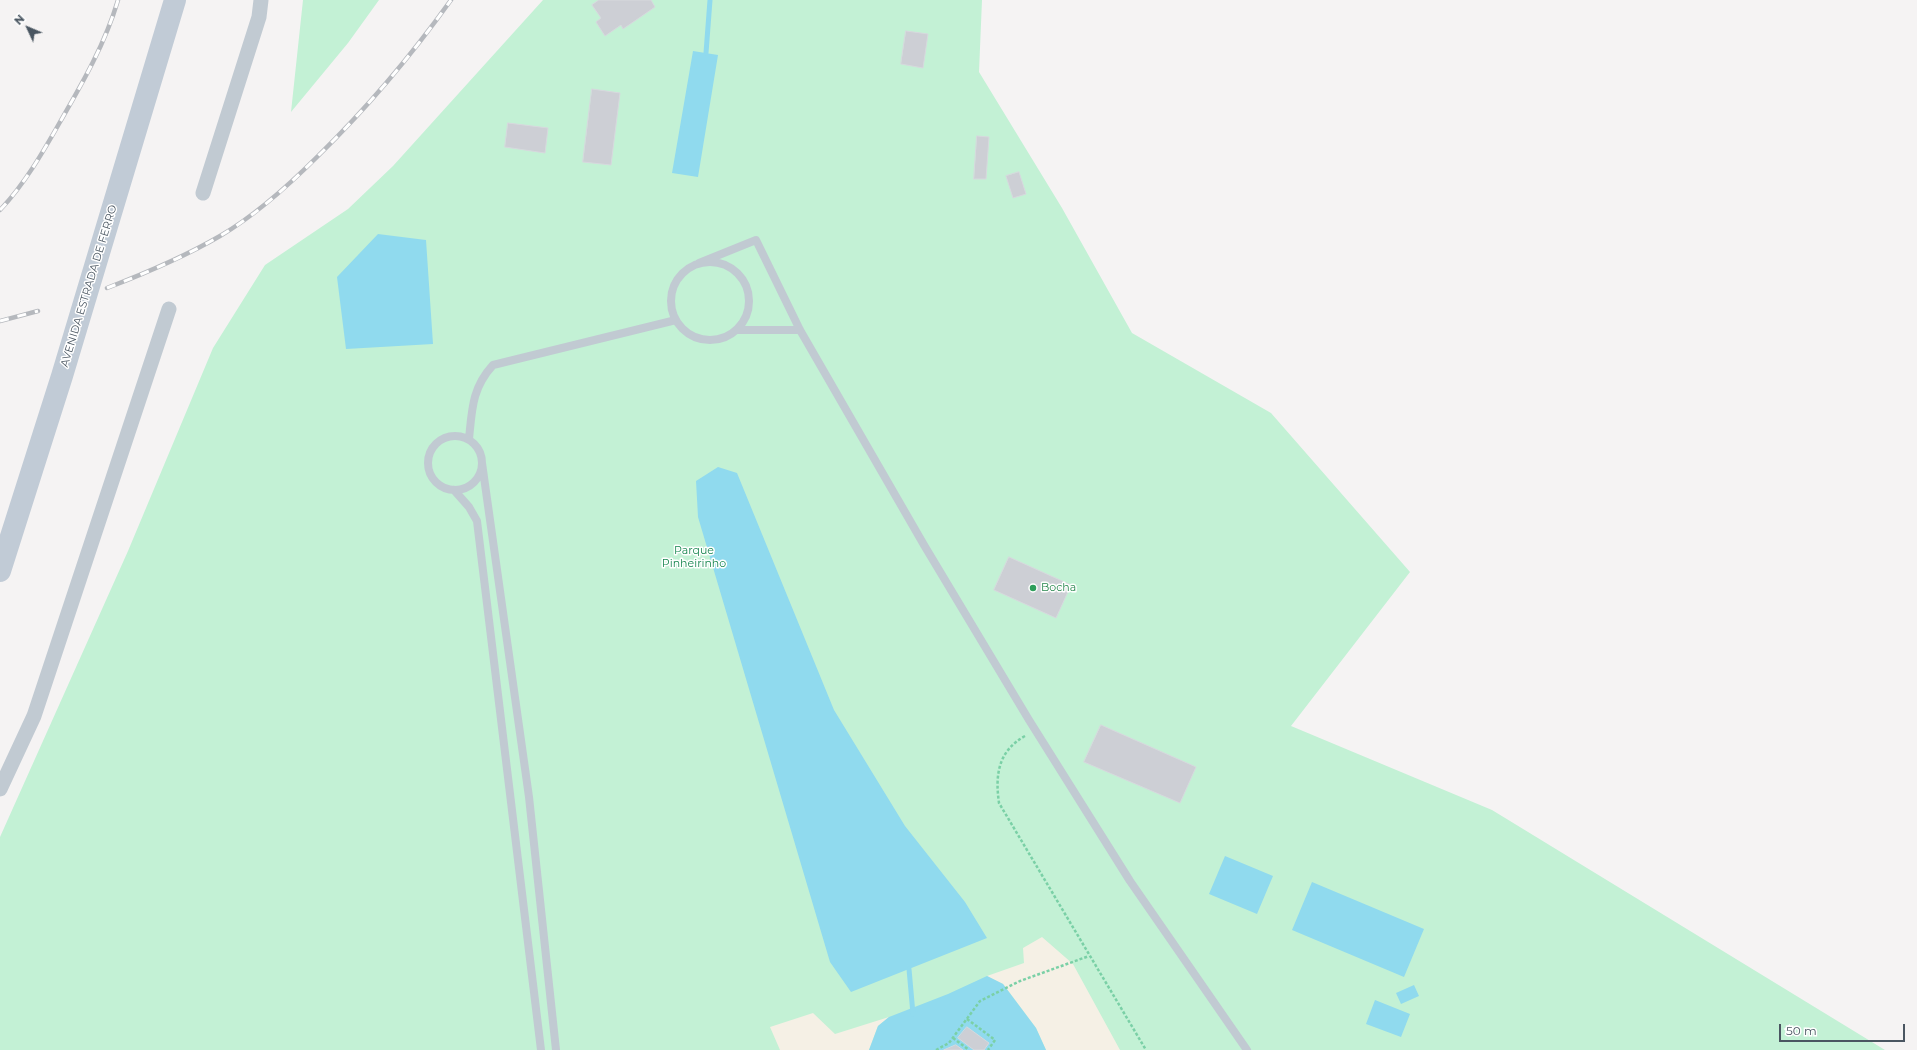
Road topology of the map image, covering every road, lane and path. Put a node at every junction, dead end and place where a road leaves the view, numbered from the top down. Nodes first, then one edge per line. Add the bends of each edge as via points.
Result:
1 (175, 0) edge
2 (261, 0) edge
3 (203, 193) dead end
4 (699, 263) junction
5 (169, 309) dead end
6 (676, 320) junction
7 (737, 330) junction
8 (800, 330) junction
9 (469, 439) junction
10 (482, 463) junction
11 (454, 490) junction
12 (0, 571) edge
13 (1036, 730) junction
14 (0, 789) edge
15 (1089, 956) junction
16 (967, 1020) junction
17 (953, 1038) junction
18 (541, 1050) edge
19 (556, 1050) edge
20 (936, 1050) edge
21 (969, 1050) edge
22 (988, 1050) edge
23 (1146, 1050) edge
24 (1247, 1050) edge

1 - 12 main road, AVENIDA ESTRADA DE FERRO via 62,376
2 - 3 street via 259,17
4 - 6 lane via 684,271 674,286 671,303
4 - 7 lane via 717,262 733,268 745,281 750,298 747,316
4 - 8 lane via 756,240
5 - 14 street via 34,716
6 - 7 lane via 688,334 704,340 722,339
6 - 9 lane via 493,365 484,376 474,397
7 - 8 lane
8 - 13 lane via 924,545
9 - 10 lane via 479,449
9 - 11 lane via 456,435 442,438 432,448 427,462 431,476 440,486
10 - 11 lane via 479,477 468,487
10 - 19 lane via 529,796
11 - 18 lane via 469,507 477,522
13 - 15 path via 1015,741 1000,761 996,787 999,803
13 - 24 lane via 1130,881
15 - 16 path via 1020,981 980,1001
15 - 23 path
16 - 17 path
16 - 22 path via 995,1040
17 - 20 path via 949,1044
17 - 21 path

